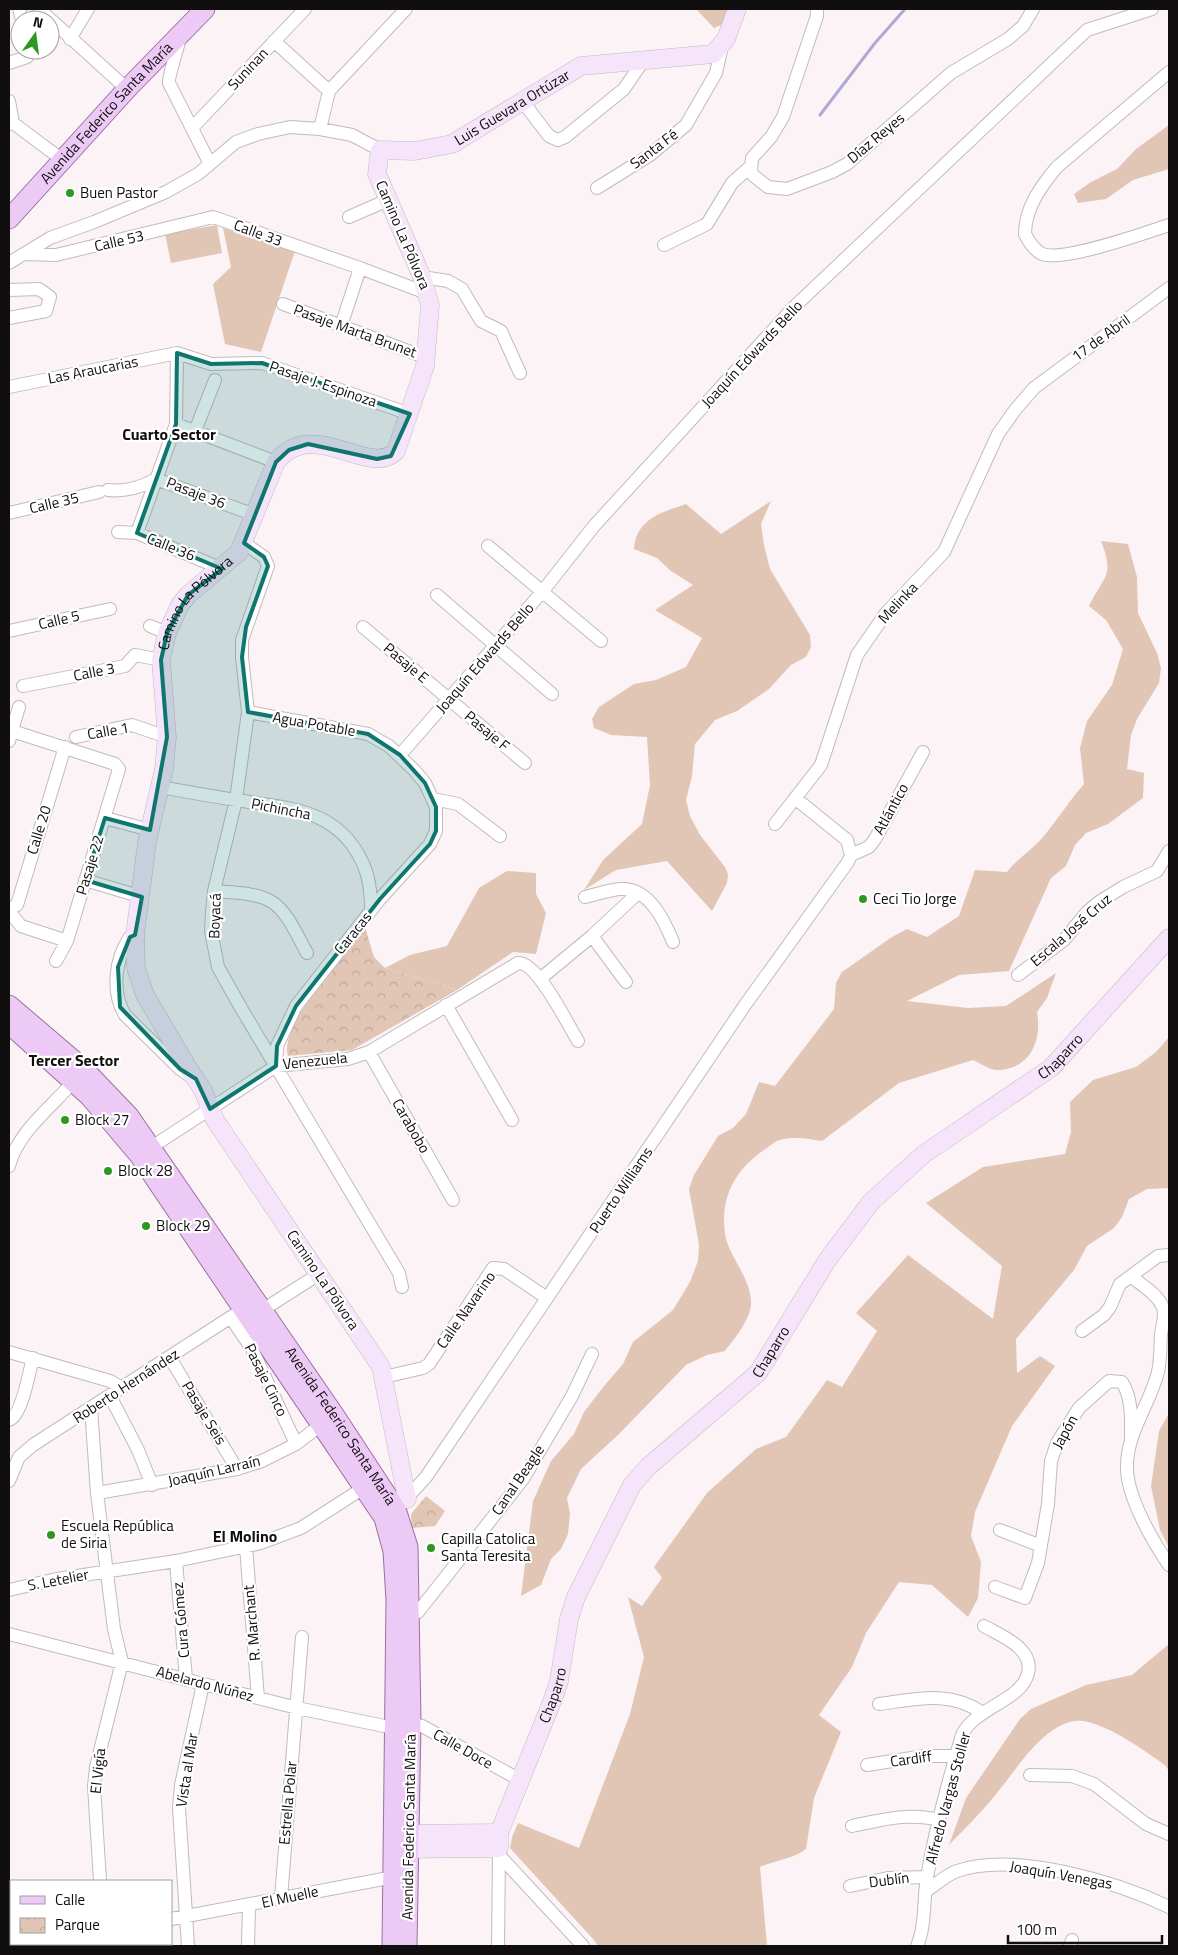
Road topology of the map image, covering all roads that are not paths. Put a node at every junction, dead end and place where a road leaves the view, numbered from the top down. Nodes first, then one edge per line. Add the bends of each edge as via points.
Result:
1 (39, 9) edge
2 (88, 9) edge
3 (205, 9) edge
4 (305, 9) edge
5 (406, 9) edge
6 (737, 9) edge
7 (816, 9) edge
8 (1033, 9) edge
9 (1152, 9) edge
10 (181, 34) junction
11 (70, 39) junction
12 (274, 41) junction
13 (722, 46) junction
14 (23, 60) edge
15 (643, 61) junction
16 (9, 62) edge
17 (1169, 72) edge
18 (127, 89) junction
19 (329, 91) junction
20 (9, 101) edge
21 (523, 102) junction
22 (11, 123) edge
23 (192, 128) junction
24 (320, 129) junction
25 (380, 150) junction
26 (64, 161) junction
27 (210, 164) junction
28 (751, 166) junction
29 (597, 188) dead end
30 (388, 200) junction
31 (213, 217) joint
32 (349, 217) dead end
33 (9, 219) edge
34 (1169, 225) edge
35 (664, 245) dead end
36 (24, 254) junction
37 (9, 263) edge
38 (360, 268) junction
39 (422, 277) junction
40 (1169, 288) edge
41 (9, 290) edge
42 (428, 294) junction
43 (283, 304) dead end
44 (9, 318) edge
45 (341, 326) junction
46 (177, 353) junction
47 (427, 358) junction
48 (520, 373) dead end
49 (215, 380) dead end
50 (9, 387) edge
51 (1034, 388) joint
52 (410, 414) junction
53 (176, 424) junction
54 (195, 431) junction
55 (276, 462) junction
56 (156, 479) junction
57 (104, 491) joint
58 (9, 513) edge
59 (254, 516) junction
60 (118, 532) dead end
61 (137, 533) junction
62 (244, 543) junction
63 (488, 546) dead end
64 (222, 569) junction
65 (542, 592) junction
66 (436, 595) dead end
67 (110, 609) dead end
68 (150, 626) dead end
69 (363, 627) dead end
70 (9, 631) edge
71 (167, 633) junction
72 (601, 641) dead end
73 (494, 646) junction
74 (161, 660) junction
75 (23, 686) dead end
76 (552, 694) dead end
77 (449, 699) junction
78 (19, 707) dead end
79 (248, 712) junction
80 (10, 736) edge
81 (76, 737) dead end
82 (168, 737) junction
83 (65, 747) junction
84 (923, 752) dead end
85 (400, 755) junction
86 (525, 763) dead end
87 (160, 787) junction
88 (795, 798) junction
89 (236, 800) junction
90 (435, 803) junction
91 (105, 818) junction
92 (775, 824) dead end
93 (150, 830) junction
94 (500, 836) dead end
95 (1169, 851) edge
96 (850, 855) junction
97 (85, 880) junction
98 (214, 891) junction
99 (638, 893) junction
100 (585, 896) dead end
101 (142, 897) junction
102 (9, 910) edge
103 (371, 910) junction
104 (135, 936) junction
105 (592, 936) junction
106 (1169, 938) edge
107 (67, 941) junction
108 (673, 942) dead end
109 (307, 952) dead end
110 (56, 961) dead end
111 (1018, 975) dead end
112 (540, 979) junction
113 (626, 982) dead end
114 (9, 1005) edge
115 (446, 1005) junction
116 (9, 1024) edge
117 (578, 1041) dead end
118 (369, 1052) junction
119 (276, 1066) junction
120 (79, 1075) junction
121 (196, 1079) junction
122 (210, 1109) junction
123 (512, 1120) dead end
124 (145, 1151) junction
125 (9, 1166) edge
126 (453, 1200) dead end
127 (1169, 1255) edge
128 (319, 1274) junction
129 (1131, 1276) junction
130 (402, 1287) dead end
131 (547, 1298) junction
132 (247, 1310) junction
133 (1082, 1331) dead end
134 (9, 1352) edge
135 (592, 1354) dead end
136 (33, 1358) junction
137 (170, 1358) junction
138 (384, 1377) junction
139 (122, 1388) junction
140 (110, 1396) junction
141 (91, 1408) junction
142 (9, 1420) edge
143 (322, 1424) junction
144 (1131, 1441) junction
145 (296, 1444) junction
146 (237, 1469) junction
147 (9, 1481) edge
148 (152, 1485) junction
149 (365, 1487) junction
150 (97, 1493) junction
151 (396, 1508) junction
152 (1000, 1530) dead end
153 (1041, 1546) junction
154 (246, 1547) junction
155 (176, 1561) junction
156 (1169, 1565) edge
157 (108, 1571) junction
158 (995, 1587) dead end
159 (9, 1590) edge
160 (409, 1616) junction
161 (984, 1626) dead end
162 (9, 1634) edge
163 (302, 1637) dead end
164 (122, 1662) junction
165 (186, 1679) junction
166 (203, 1684) junction
167 (258, 1698) junction
168 (879, 1704) dead end
169 (297, 1708) junction
170 (983, 1713) junction
171 (402, 1726) junction
172 (956, 1756) junction
173 (867, 1766) dead end
174 (1030, 1775) dead end
175 (522, 1781) junction
176 (939, 1820) junction
177 (852, 1826) dead end
178 (1169, 1834) edge
179 (401, 1841) junction
180 (499, 1845) junction
181 (400, 1876) junction
182 (927, 1877) junction
183 (100, 1880) edge
184 (850, 1886) dead end
185 (925, 1892) junction
186 (281, 1898) junction
187 (249, 1906) junction
188 (1169, 1907) edge
189 (187, 1917) junction
190 (172, 1919) edge
191 (188, 1946) edge
192 (248, 1946) edge
193 (392, 1946) edge
194 (407, 1946) edge
195 (498, 1946) edge
196 (583, 1946) edge
197 (917, 1946) edge

1 - 11 street
2 - 11 street
3 - 10 main road, Avenida Federico Santa María
4 - 12 street, Suninan
5 - 19 street
6 - 13 street
7 - 28 street via 817,16 783,118 772,137 752,158
8 - 28 street, Díaz Reyes via 1023,26 1008,39 952,74 847,164 787,189 768,187 756,179
9 - 65 street, Joaquín Edwards Bello via 1087,30 900,205 794,307 594,526
10 - 18 main road, Avenida Federico Santa María
10 - 23 street via 168,76
11 - 18 street
12 - 19 street
12 - 23 street, Suninan
13 - 15 street, Luis Guevara Ortúzar via 713,54
13 - 29 street, Santa Fé via 716,73 686,125 650,155
14 - 16 street
15 - 21 street, Luis Guevara Ortúzar via 581,66
15 - 21 street via 624,89 558,140 549,136
17 - 34 street via 1057,167 1032,204 1025,234 1042,254 1057,255
18 - 26 main road, Avenida Federico Santa María
19 - 24 street
20 - 22 street
21 - 25 street, Luis Guevara Ortúzar via 452,144 415,151
22 - 26 street
23 - 27 street
24 - 25 street via 352,135
24 - 27 street via 290,128 258,134 236,142
25 - 30 street, Camino La Pólvora via 377,174
26 - 33 main road, Avenida Federico Santa María
27 - 36 street via 166,192 50,238
28 - 35 street via 732,183 707,224
30 - 32 street
30 - 39 street, Camino La Pólvora
31 - 36 street, Calle 53 via 56,255
31 - 38 street, Calle 33
36 - 37 street
38 - 42 street, Calle 33
38 - 45 street
39 - 42 street, Camino La Pólvora
39 - 48 street via 448,281 462,289 482,321 501,332
40 - 51 street, 17 de Abril
41 - 44 street via 38,289 50,297 46,311
42 - 47 street, Camino La Pólvora via 430,330
43 - 45 street, Pasaje Marta Brunet
45 - 47 street, Pasaje Marta Brunet
46 - 50 street, Las Araucarias
46 - 52 street, Pasaje J. Espinoza via 211,364 262,363
46 - 53 street
47 - 52 street, Camino La Pólvora
49 - 54 street
51 - 88 street, Melinka via 998,434 944,552 886,613 857,655 820,765
52 - 55 street, Camino La Pólvora via 396,452 391,456 377,459 308,444 288,450
53 - 54 street
53 - 56 street
54 - 55 street
55 - 59 street, Camino La Pólvora
56 - 57 street, Pasaje 36 via 145,485
56 - 59 street, Pasaje 36
56 - 61 street
57 - 58 street, Calle 35
59 - 62 street, Camino La Pólvora
60 - 61 street, Calle 36
61 - 64 street, Calle 36
62 - 64 street, Camino La Pólvora via 234,559
62 - 79 street, Boyacá via 264,557 268,566 242,640
63 - 65 street
64 - 71 street, Camino La Pólvora via 180,605
65 - 72 street
65 - 73 street, Joaquín Edwards Bello
66 - 73 street
67 - 70 street, Calle 5
68 - 71 street
69 - 77 street, Pasaje E
71 - 74 street, Camino La Pólvora
73 - 76 street
73 - 77 street, Joaquín Edwards Bello
74 - 75 street, Calle 3 via 134,655 125,666
74 - 82 street, Camino La Pólvora
77 - 85 street, Joaquín Edwards Bello
77 - 86 street, Pasaje F
78 - 80 street
79 - 85 street, Agua Potable via 363,732
79 - 89 street, Boyacá
80 - 83 street
81 - 82 street, Calle 1 via 132,725
82 - 87 street, Camino La Pólvora
83 - 91 street, Pasaje 22 via 118,767
83 - 102 street, Calle 20 via 17,905
84 - 96 street, Atlántico via 875,839 862,851
85 - 90 street, Agua Potable via 425,783
87 - 89 street, Pichincha
87 - 93 street, Camino La Pólvora
88 - 92 street, Melinka
88 - 96 street via 847,840
89 - 98 street, Boyacá
89 - 103 street, Pichincha via 298,810 317,816 342,831 370,879
90 - 94 street via 458,804
90 - 103 street, Caracas via 436,832 430,844
91 - 93 street
91 - 97 street, Pasaje 22
93 - 101 street, Camino La Pólvora
95 - 111 street, Escala José Cruz via 1157,871 1099,902 1064,940
96 - 131 street, Puerto Williams
97 - 101 street
97 - 107 street, Pasaje 22
98 - 109 street via 270,900
98 - 119 street, Boyacá via 211,931 218,967
99 - 100 street via 619,889
99 - 105 street
99 - 108 street via 662,915
101 - 104 street, Camino La Pólvora
102 - 107 street via 22,926
103 - 119 street, Caracas via 296,1006 277,1046
104 - 121 street, Camino La Pólvora via 136,968 145,994
104 - 121 street, Camino La Pólvora via 126,943 118,967 120,1007 180,1069
105 - 112 street
105 - 113 street
106 - 175 street, Chaparro via 1051,1068 924,1154 871,1202 828,1259 758,1373 649,1466 632,1485 576,1597 559,1681
107 - 110 street, Pasaje 22
112 - 115 street, Venezuela via 532,968 522,963
112 - 117 street
114 - 120 main road, Avenida Federico Santa María
115 - 118 street, Venezuela
115 - 123 street
116 - 120 main road, Avenida Federico Santa María
118 - 119 street, Venezuela via 348,1060
118 - 126 street, Carabobo
119 - 122 street, Venezuela
119 - 130 street, Boyacá via 399,1273
120 - 124 main road, Avenida Federico Santa María via 116,1101
120 - 125 street via 36,1121
121 - 122 street, Camino La Pólvora
122 - 124 street, Venezuela
122 - 128 street, Camino La Pólvora
124 - 132 main road, Avenida Federico Santa María
127 - 129 street via 1158,1256
128 - 132 street, Roberto Hernández
128 - 138 street, Camino La Pólvora via 372,1351
129 - 133 street via 1117,1288 1104,1315
129 - 144 street via 1156,1297 1163,1307 1164,1316 1158,1371
131 - 138 street, Calle Navarino via 504,1269 493,1268 429,1364
131 - 151 street, Puerto Williams via 426,1476
132 - 137 street, Roberto Hernández
132 - 143 main road, Avenida Federico Santa María
132 - 145 street, Pasaje Cinco via 252,1348
132 - 151 main road, Avenida Federico Santa María via 335,1416
134 - 136 street
135 - 160 street, Canal Beagle via 572,1396 522,1479 418,1612
136 - 139 street via 110,1381
136 - 142 street via 20,1408
137 - 139 street, Roberto Hernández
137 - 146 street, Pasaje Seis
138 - 151 street, Camino La Pólvora
139 - 140 street, Roberto Hernández
140 - 141 street, Roberto Hernández
140 - 148 street
141 - 147 street, Roberto Hernández via 26,1450 14,1466
141 - 150 street
143 - 145 street, Joaquín Larraín
143 - 149 main road, Avenida Federico Santa María
144 - 153 street, Japón via 1131,1410 1126,1388 1122,1382 1109,1381 1079,1408 1057,1443 1051,1461
144 - 156 street via 1126,1470 1130,1487 1152,1538
145 - 146 street, Joaquín Larraín
146 - 148 street, Joaquín Larraín
148 - 150 street, Joaquín Larraín
149 - 151 main road, Avenida Federico Santa María
149 - 154 street, S. Letelier via 301,1528
150 - 157 street
151 - 160 main road, Avenida Federico Santa María via 408,1547
151 - 171 main road, Avenida Federico Santa María via 393,1551
152 - 153 street
153 - 158 street, Japón via 1025,1598
154 - 155 street, S. Letelier
154 - 167 street, R. Marchant
155 - 157 street, S. Letelier
155 - 165 street, Cura Gómez
157 - 159 street, S. Letelier
157 - 164 street via 114,1629
160 - 171 main road, Avenida Federico Santa María
161 - 170 street, Alfredo Vargas Stoller via 1022,1650 1029,1664 1027,1677 1017,1690
162 - 164 street, Abelardo Núñez
163 - 169 street, Estrella Polar
164 - 165 street, Abelardo Núñez
164 - 183 street, El Vigía via 94,1786
165 - 166 street, Abelardo Núñez
166 - 167 street, Abelardo Núñez
166 - 189 street, Vista al Mar via 181,1784 179,1808
167 - 169 street, Abelardo Núñez
168 - 170 street via 943,1697 962,1701
169 - 171 street, Abelardo Núñez
169 - 186 street, Estrella Polar
170 - 172 street, Alfredo Vargas Stoller via 966,1726
171 - 175 street, Calle Doce via 422,1726
171 - 179 main road, Avenida Federico Santa María
172 - 173 street, Cardiff via 924,1756
172 - 176 street, Alfredo Vargas Stoller
174 - 178 street via 1072,1776 1094,1784 1146,1824
175 - 180 street, Chaparro
176 - 177 street via 901,1816
176 - 182 street, Alfredo Vargas Stoller
179 - 180 street
179 - 181 main road, Avenida Federico Santa María
180 - 195 street
180 - 196 street
181 - 186 street, El Muelle
181 - 193 main road, Avenida Federico Santa María
181 - 194 main road, Avenida Federico Santa María
182 - 184 street, Dublín via 888,1878
182 - 185 street, Alfredo Vargas Stoller
185 - 188 street, Joaquín Venegas via 956,1871 1012,1864 1118,1885
185 - 197 street, Alfredo Vargas Stoller via 922,1934
186 - 187 street, El Muelle
187 - 189 street, El Muelle
187 - 192 street
189 - 190 street, El Muelle
189 - 191 street, Vista al Mar

